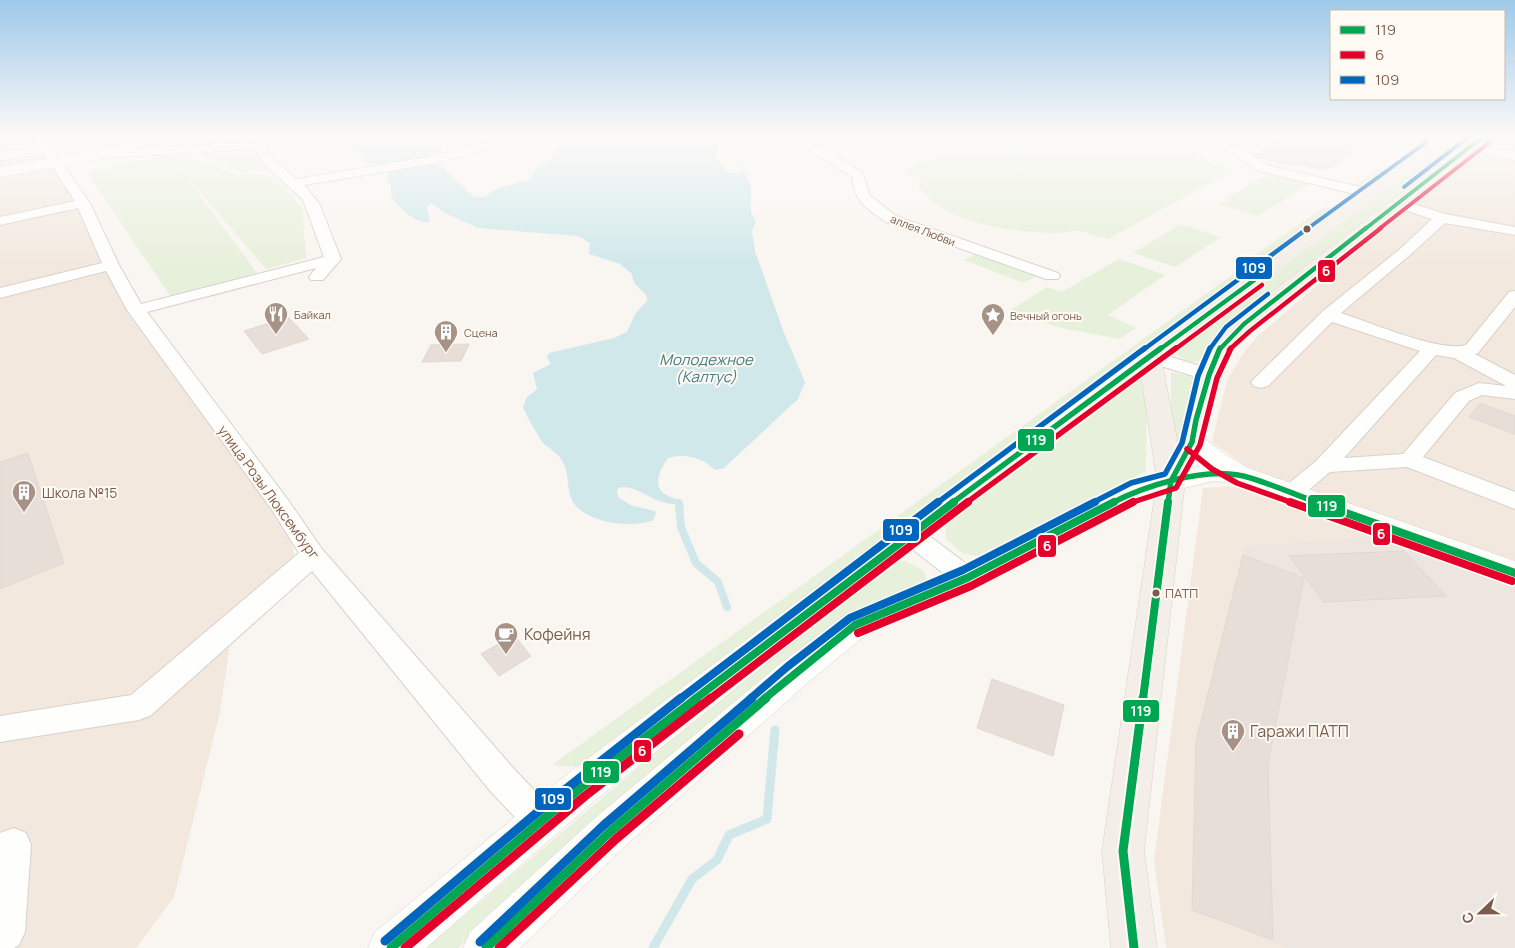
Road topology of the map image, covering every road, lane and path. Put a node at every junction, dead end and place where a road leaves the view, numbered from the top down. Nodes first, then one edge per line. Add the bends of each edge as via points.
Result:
1 (67, 179) edge
2 (289, 179) edge
3 (316, 179) edge
4 (858, 179) edge
5 (1310, 179) edge
6 (1392, 179) edge
7 (1427, 179) edge
8 (293, 183) junction
9 (1372, 194) junction
10 (83, 203) junction
11 (1398, 203) junction
12 (1442, 218) junction
13 (0, 221) edge
14 (1515, 231) edge
15 (333, 260) junction
16 (111, 265) junction
17 (1052, 276) dead end
18 (316, 277) dead end
19 (0, 293) edge
20 (1515, 296) edge
21 (136, 310) junction
22 (1329, 315) junction
23 (1432, 349) junction
24 (1459, 353) junction
25 (1149, 356) junction
26 (1209, 375) junction
27 (1260, 382) dead end
28 (1515, 383) edge
29 (1515, 393) edge
30 (1192, 442) junction
31 (1409, 460) junction
32 (1324, 466) junction
33 (1240, 475) junction
34 (1171, 481) junction
35 (1291, 493) junction
36 (1515, 501) edge
37 (912, 535) junction
38 (314, 555) junction
39 (1515, 573) edge
40 (967, 578) junction
41 (0, 729) edge
42 (540, 821) junction
43 (0, 850) edge
44 (0, 935) edge
45 (391, 948) edge
46 (486, 948) edge
47 (1134, 948) edge

1 - 10 street, улица Розы Люксембург
2 - 8 street
3 - 8 street
4 - 17 street, аллея Любви via 857,185 863,196 891,219
5 - 9 street
6 - 9 main road
7 - 11 main road
8 - 15 street via 310,199
9 - 25 main road
10 - 13 street
10 - 16 street, улица Розы Люксембург
11 - 12 street
11 - 26 main road via 1244,324 1221,346
12 - 14 street
12 - 22 street
15 - 18 street
15 - 21 street
16 - 19 street
16 - 21 street, улица Розы Люксембург
20 - 24 street via 1472,349
21 - 38 street, улица Розы Люксембург
22 - 23 street
22 - 27 street
23 - 24 street
23 - 32 street
24 - 28 street
25 - 26 street
25 - 34 main road
25 - 37 main road
26 - 30 main road
29 - 31 street via 1479,389 1462,397
30 - 33 main road
30 - 34 main road
31 - 32 street
31 - 36 street
32 - 35 street
33 - 34 main road via 1213,472
33 - 35 main road
34 - 40 main road via 1135,491
34 - 47 main road via 1123,851
35 - 39 main road
37 - 40 street
37 - 42 main road
38 - 41 street via 139,707
38 - 42 street, улица Розы Люксембург
40 - 46 main road via 855,625 793,674 610,832
42 - 45 main road
43 - 44 street via 14,845 6,932

